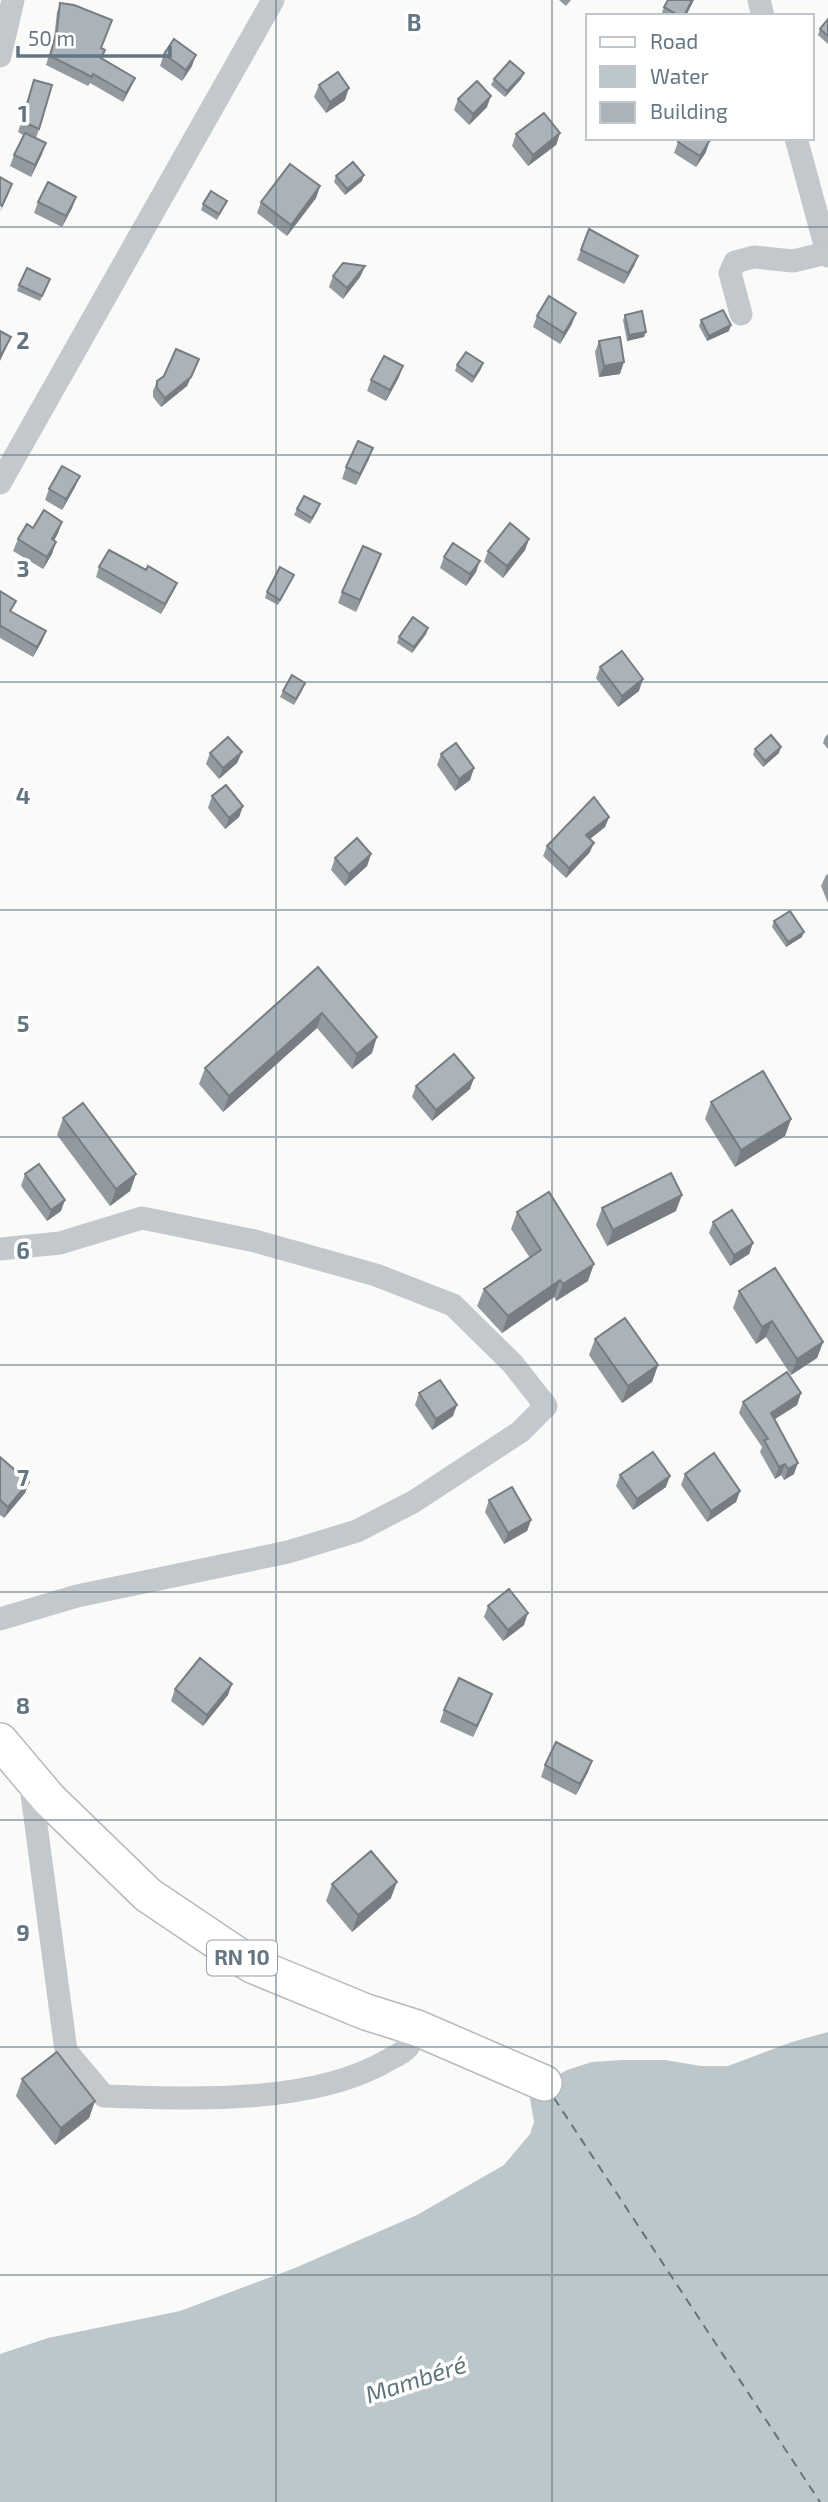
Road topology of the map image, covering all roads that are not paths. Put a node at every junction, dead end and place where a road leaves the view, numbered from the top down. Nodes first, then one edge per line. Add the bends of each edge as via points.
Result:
1 (13, 0) edge
2 (273, 0) edge
3 (0, 56) edge
4 (797, 140) edge
5 (828, 254) edge
6 (741, 314) dead end
7 (0, 483) edge
8 (0, 1249) edge
9 (0, 1619) edge
10 (0, 1741) edge
11 (29, 1776) junction
12 (417, 2028) junction
13 (544, 2083) dead end

1 - 3 street
2 - 7 street
4 - 5 street
5 - 6 street via 793,261 754,257 735,262 730,273
8 - 9 street via 60,1243 142,1218 255,1241 362,1271 453,1305 512,1363 545,1406 520,1432 413,1502 357,1531 288,1552 77,1596
10 - 11 main road, RN 10
11 - 12 main road, RN 10 via 148,1895 252,1965
11 - 12 street via 66,2051 104,2096 241,2097 319,2086 386,2062 407,2049
12 - 13 main road, RN 10

